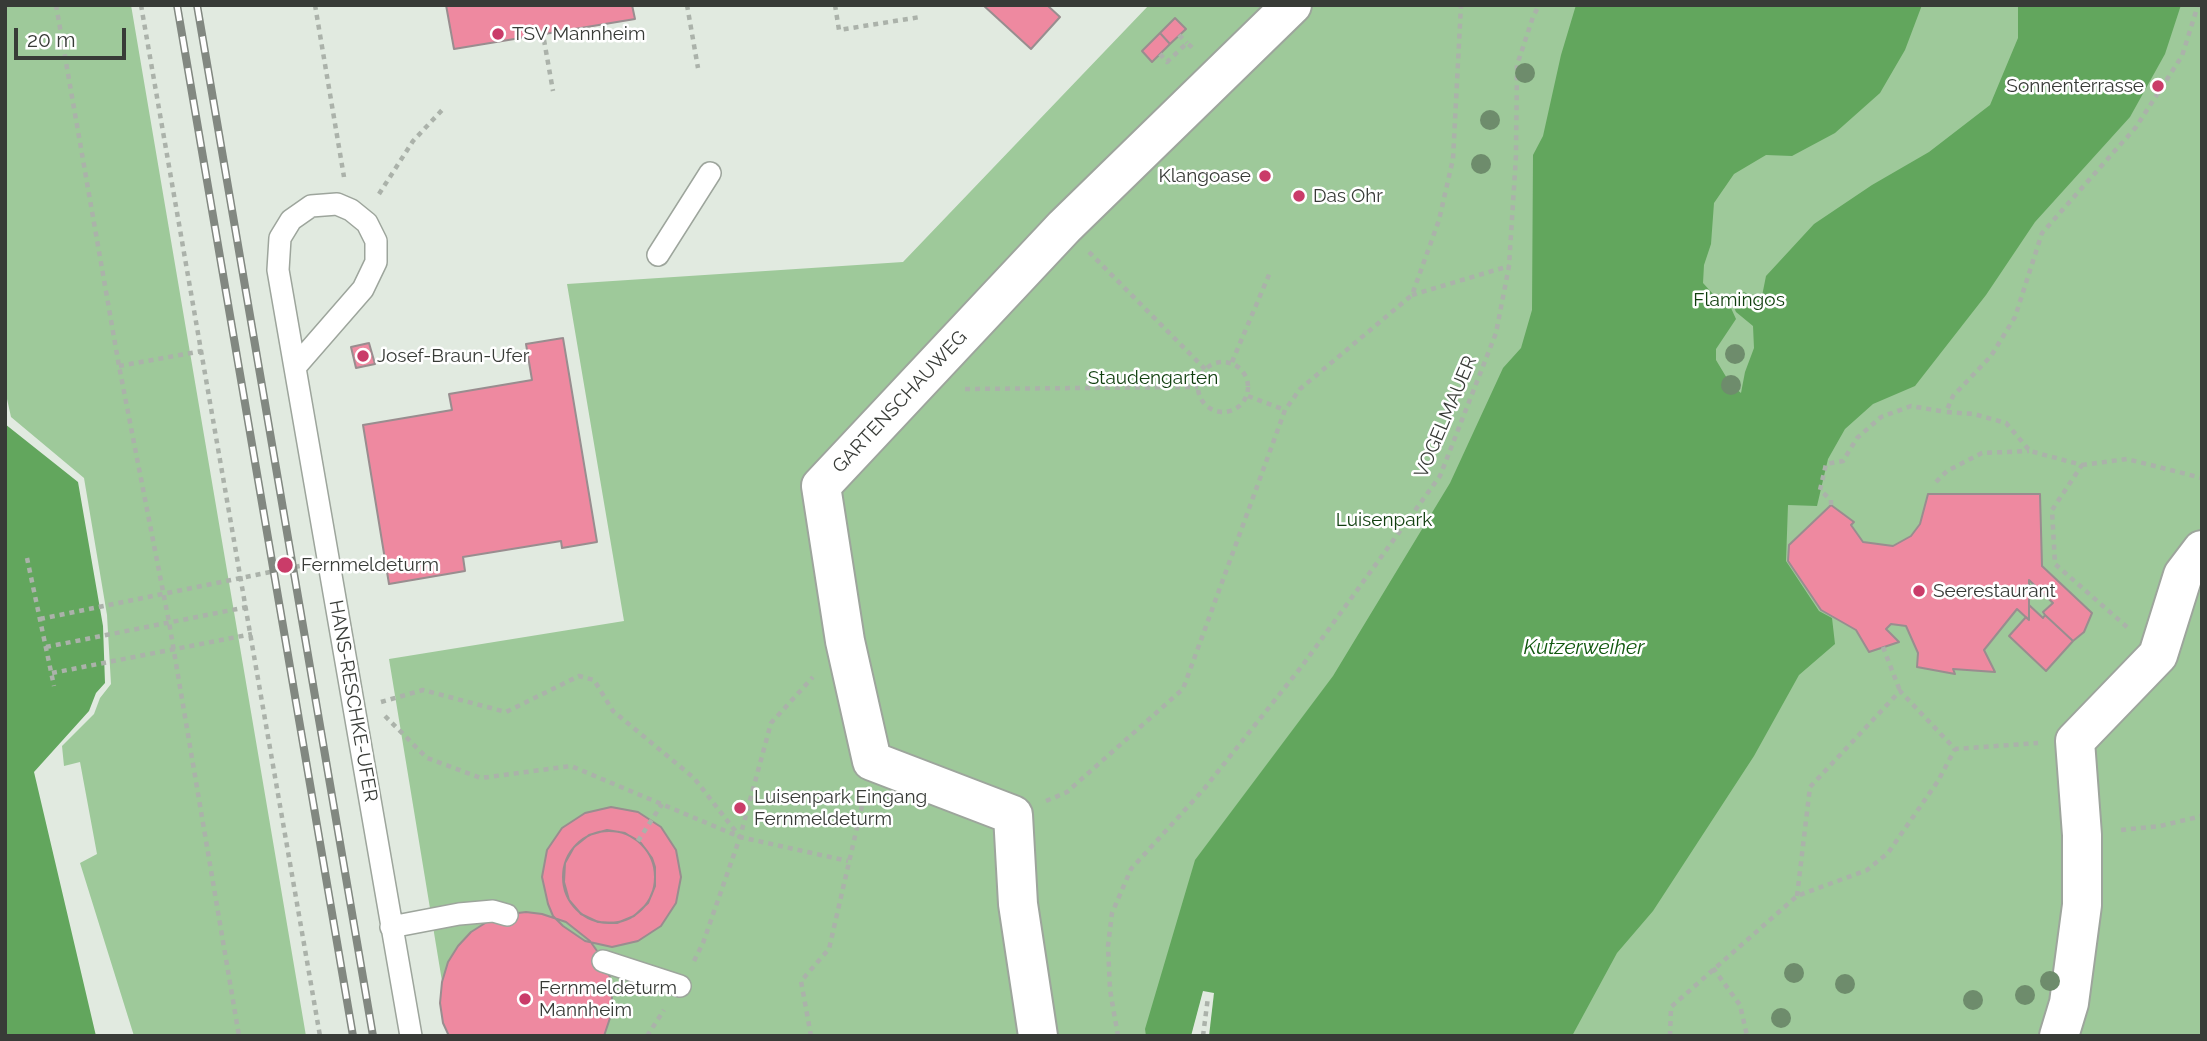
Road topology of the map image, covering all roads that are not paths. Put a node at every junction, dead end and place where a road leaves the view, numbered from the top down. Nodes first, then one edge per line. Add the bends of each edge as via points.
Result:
1 (1292, 5) edge
2 (710, 173) dead end
3 (658, 255) dead end
4 (296, 366) junction
5 (2202, 550) edge
6 (507, 915) dead end
7 (391, 927) junction
8 (603, 961) dead end
9 (680, 986) road end
10 (411, 1036) edge
11 (1038, 1036) edge
12 (2059, 1036) edge

1 - 11 street, GARTENSCHAUWEG via 1064,227 821,486 845,641 872,761 1013,815 1018,904
2 - 3 lane
4 - 4 lane, HANS-RESCHKE-UFER via 363,289 376,262 376,241 356,214 337,204 311,206 294,216 280,237 278,270
4 - 7 lane, HANS-RESCHKE-UFER
5 - 12 street via 2183,575 2158,655 2075,741 2082,905 2069,1003
6 - 7 lane via 493,911 459,914
7 - 10 lane, HANS-RESCHKE-UFER
8 - 9 lane

